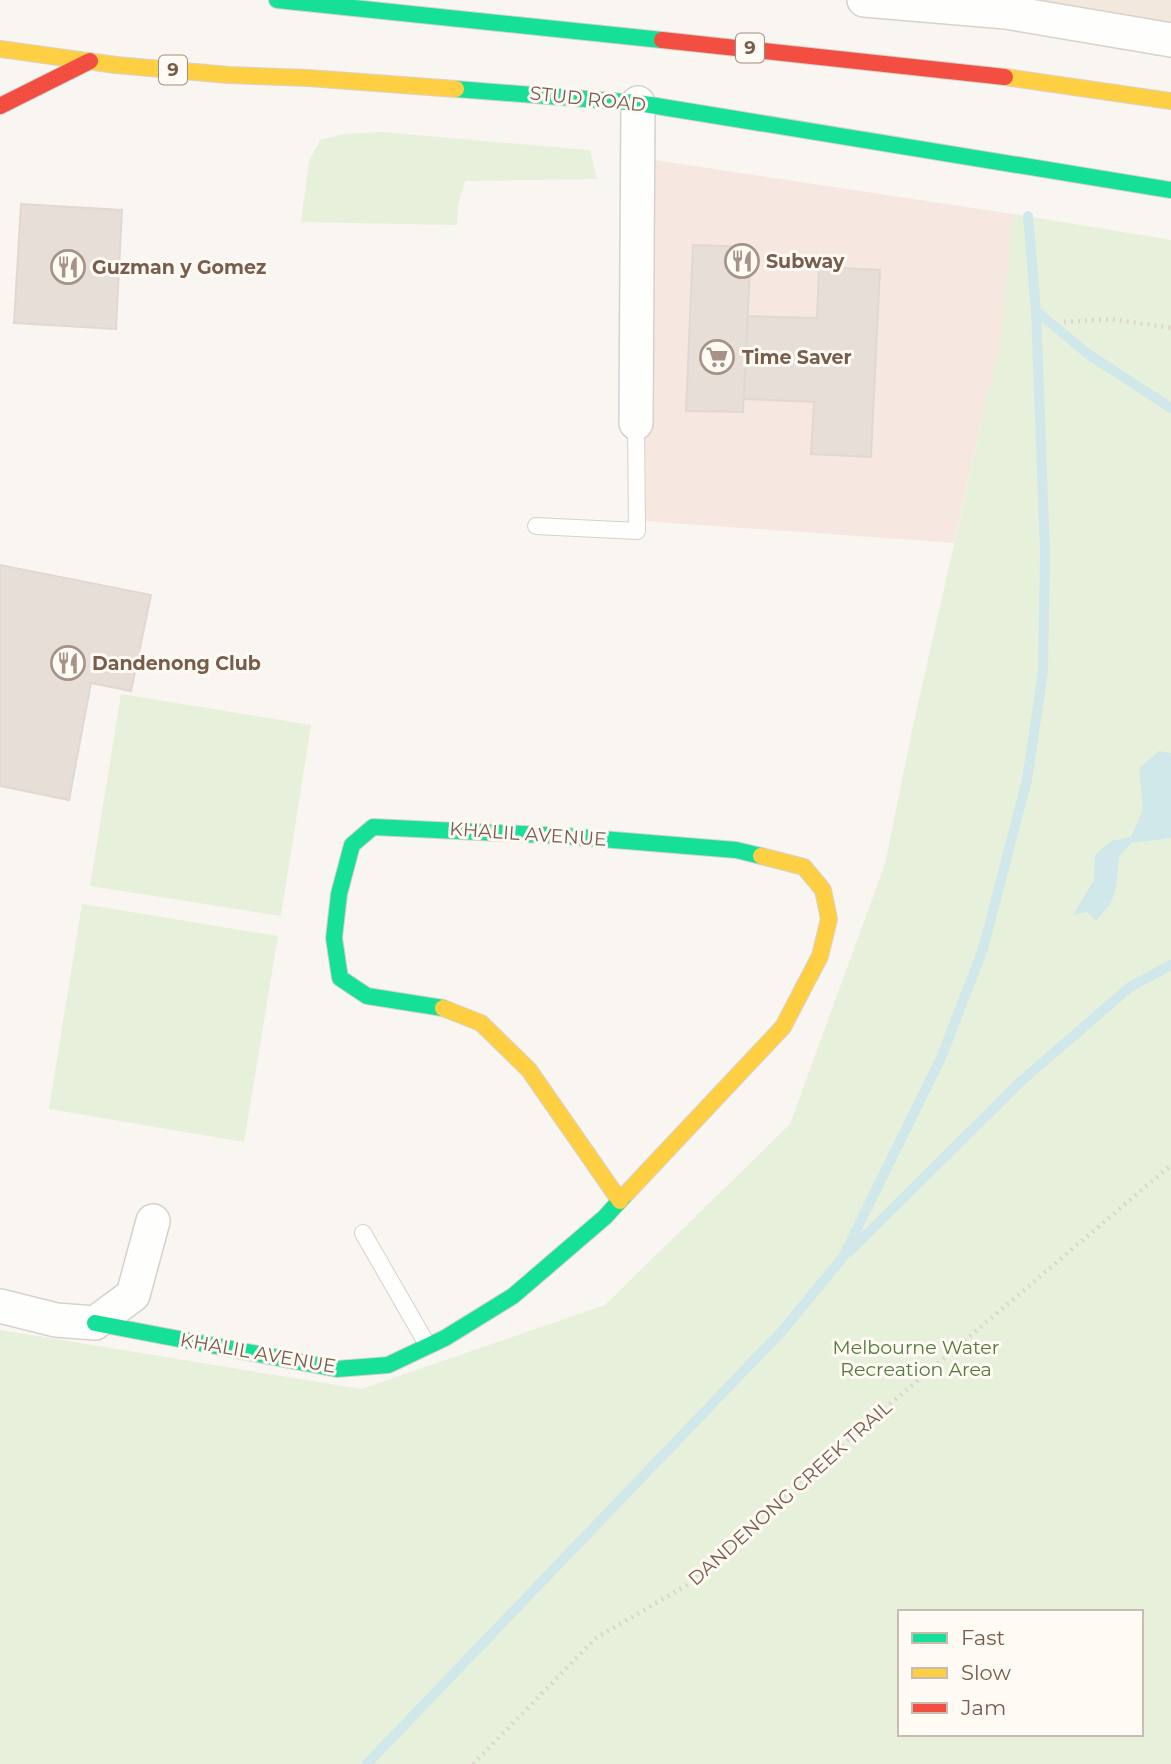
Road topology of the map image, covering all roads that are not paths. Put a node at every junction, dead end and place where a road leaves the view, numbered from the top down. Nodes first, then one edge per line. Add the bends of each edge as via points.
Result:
1 (277, 0) edge
2 (864, 0) edge
3 (1171, 40) edge
4 (0, 49) edge
5 (90, 61) junction
6 (1171, 101) edge
7 (638, 103) junction
8 (0, 106) edge
9 (1171, 190) edge
10 (636, 423) joint
11 (536, 526) dead end
12 (620, 1201) junction
13 (153, 1221) dead end
14 (363, 1233) dead end
15 (0, 1306) edge
16 (95, 1323) junction
17 (428, 1346) junction

1 - 6 main road, 9 via 1080,85
2 - 3 street via 1006,12
4 - 5 main road, STUD ROAD / 9
5 - 7 main road, STUD ROAD / 9
5 - 8 main road
7 - 9 main road, STUD ROAD / 9
7 - 10 street
10 - 11 lane via 637,531
12 - 12 main road, KHALIL AVENUE via 783,1027 820,956 829,919 823,890 804,867 736,850 373,827 352,845 339,894 334,938 340,978 367,996 438,1006 481,1023 528,1070
12 - 17 main road, KHALIL AVENUE via 513,1296
13 - 16 street via 133,1295
14 - 17 lane
15 - 16 street, KHALIL AVENUE via 56,1320
16 - 17 main road, KHALIL AVENUE via 337,1369 388,1365

